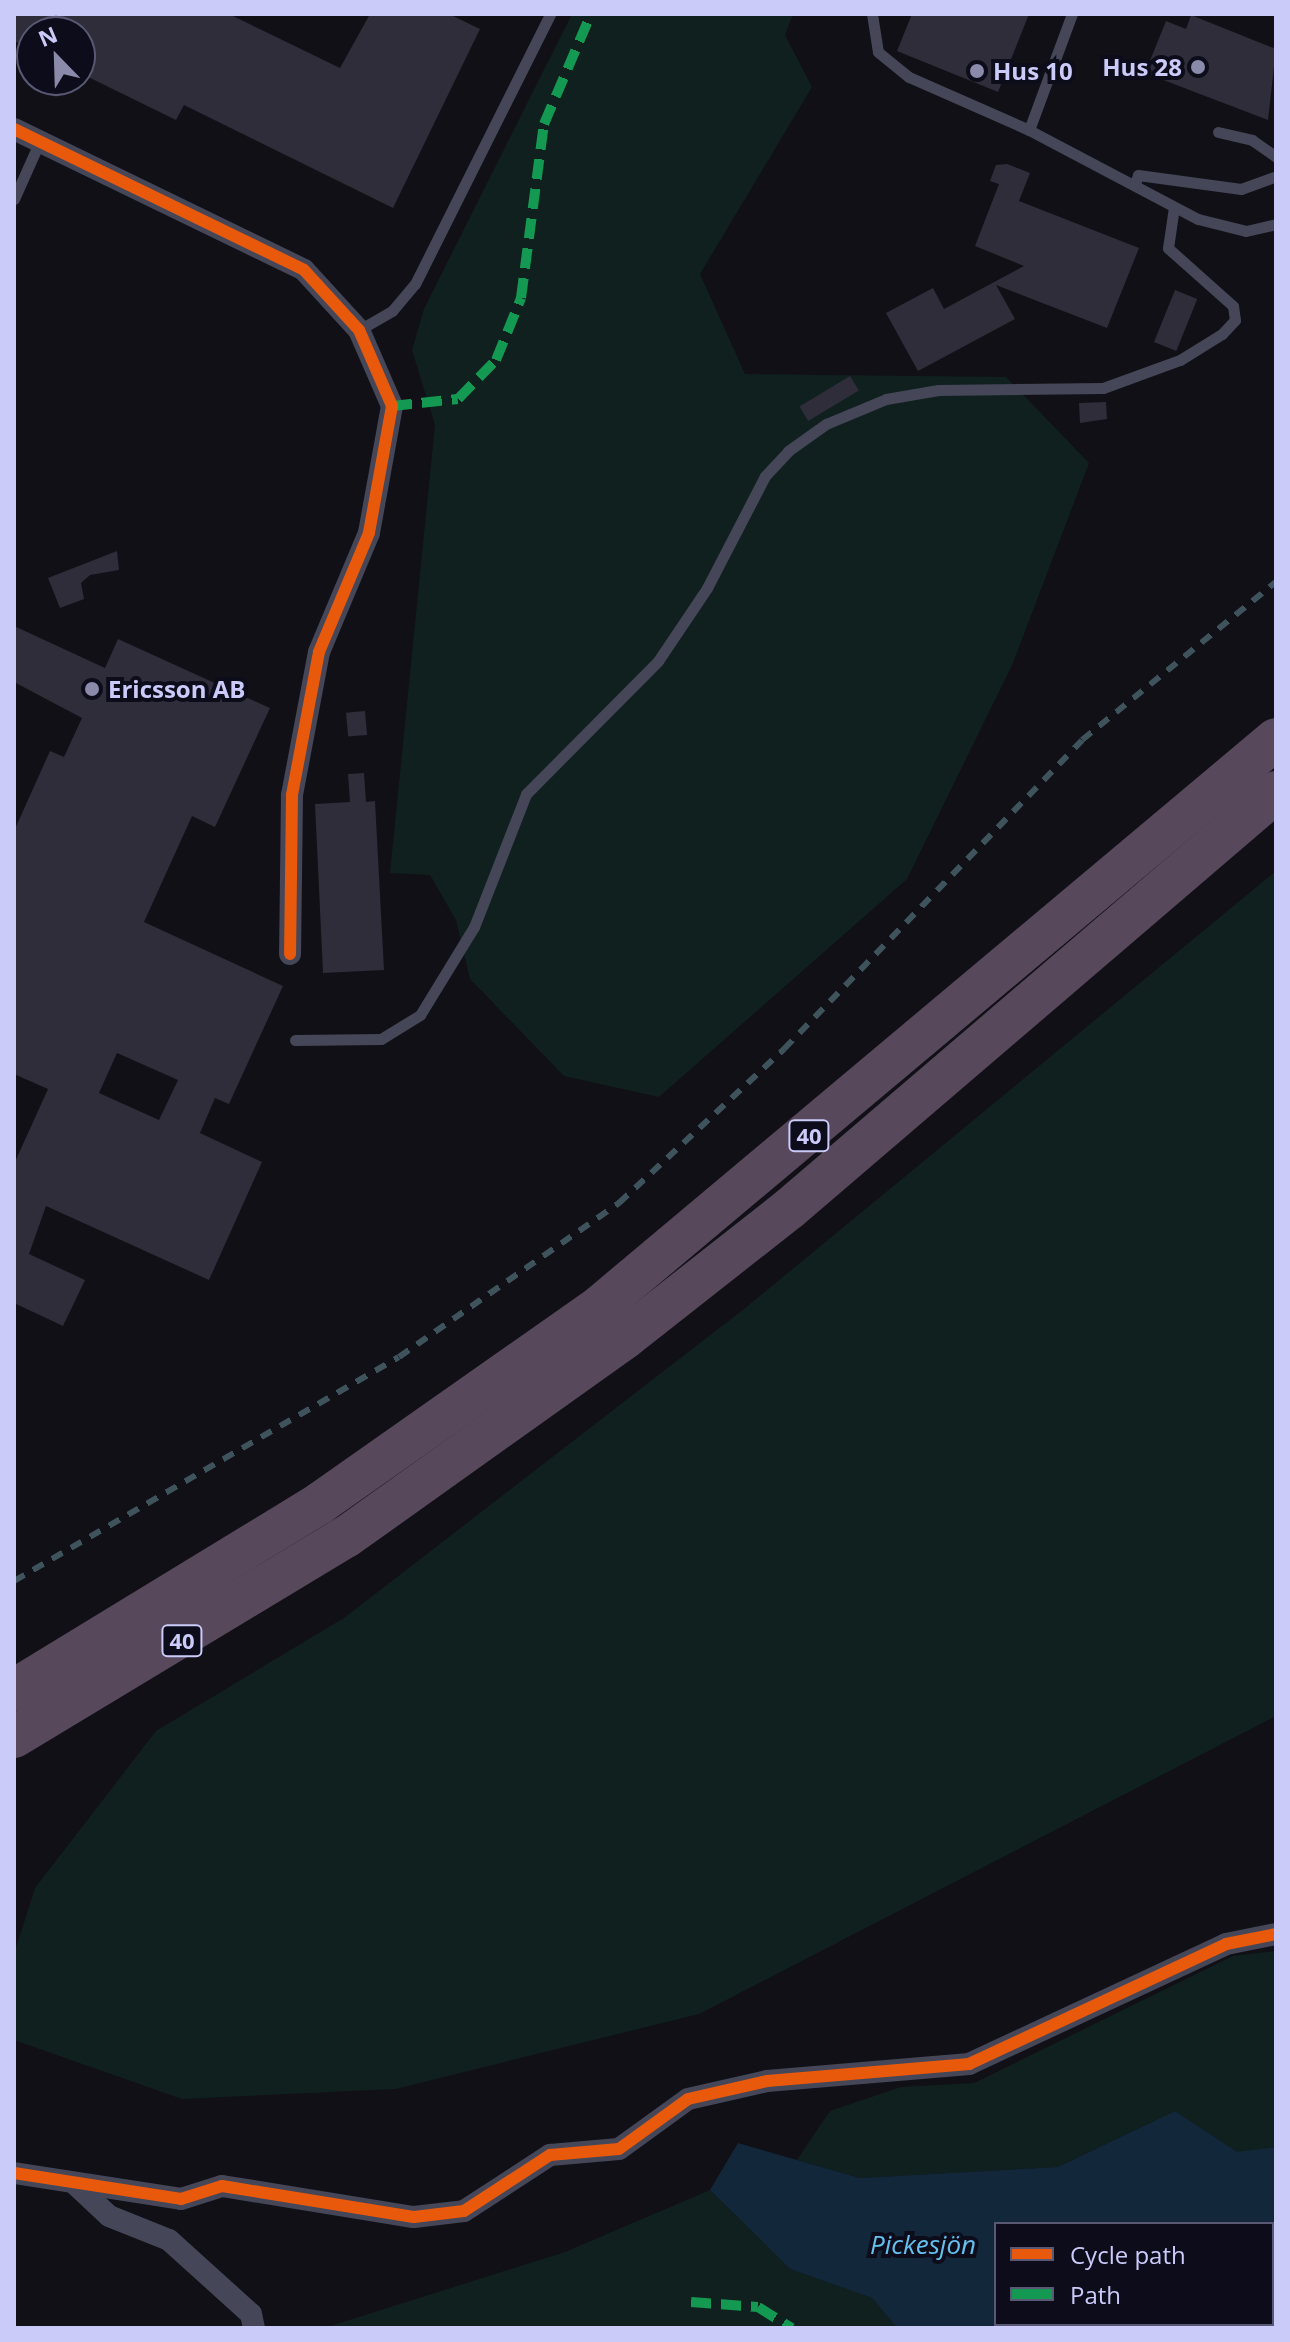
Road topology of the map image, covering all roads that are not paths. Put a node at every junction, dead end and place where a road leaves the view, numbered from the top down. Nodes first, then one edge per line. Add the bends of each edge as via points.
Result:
1 (550, 14) edge
2 (872, 14) edge
3 (1072, 14) edge
4 (14, 129) edge
5 (1029, 130) junction
6 (1218, 132) dead end
7 (40, 141) junction
8 (1276, 157) edge
9 (1276, 176) edge
10 (1135, 184) junction
11 (14, 199) edge
12 (1174, 207) junction
13 (1276, 224) edge
14 (359, 330) junction
15 (1276, 739) edge
16 (1276, 792) edge
17 (290, 954) dead end
18 (295, 1040) dead end
19 (14, 1690) edge
20 (14, 1737) edge
21 (1276, 1934) edge
22 (14, 2173) edge
23 (76, 2185) junction
24 (181, 2199) junction
25 (169, 2240) junction
26 (254, 2328) edge

1 - 14 lane via 415,284 392,311
2 - 5 lane via 878,52 909,77
3 - 5 lane
4 - 7 street
5 - 10 lane
6 - 8 lane via 1252,140
7 - 11 lane
7 - 14 street via 276,251 335,296
9 - 10 lane via 1241,189 1138,175
10 - 12 lane
12 - 13 lane via 1246,231
12 - 18 lane via 1168,248 1233,306 1235,320 1222,334 1180,360 1103,388 938,390 886,399 826,424 788,451 765,476 707,588 658,661 526,794 474,927 420,1015 381,1039
14 - 17 street via 392,406 386,465 369,533 319,652 292,795
15 - 19 highway, 40 via 600,1306 332,1495
16 - 20 highway, 40 via 789,1209 625,1338 320,1554
21 - 24 street via 1226,1944 969,2064 767,2081 688,2099 619,2149 550,2155 464,2211 414,2217 222,2186
22 - 23 street
23 - 24 street
23 - 25 street via 109,2216
24 - 25 street
25 - 26 street via 251,2314

